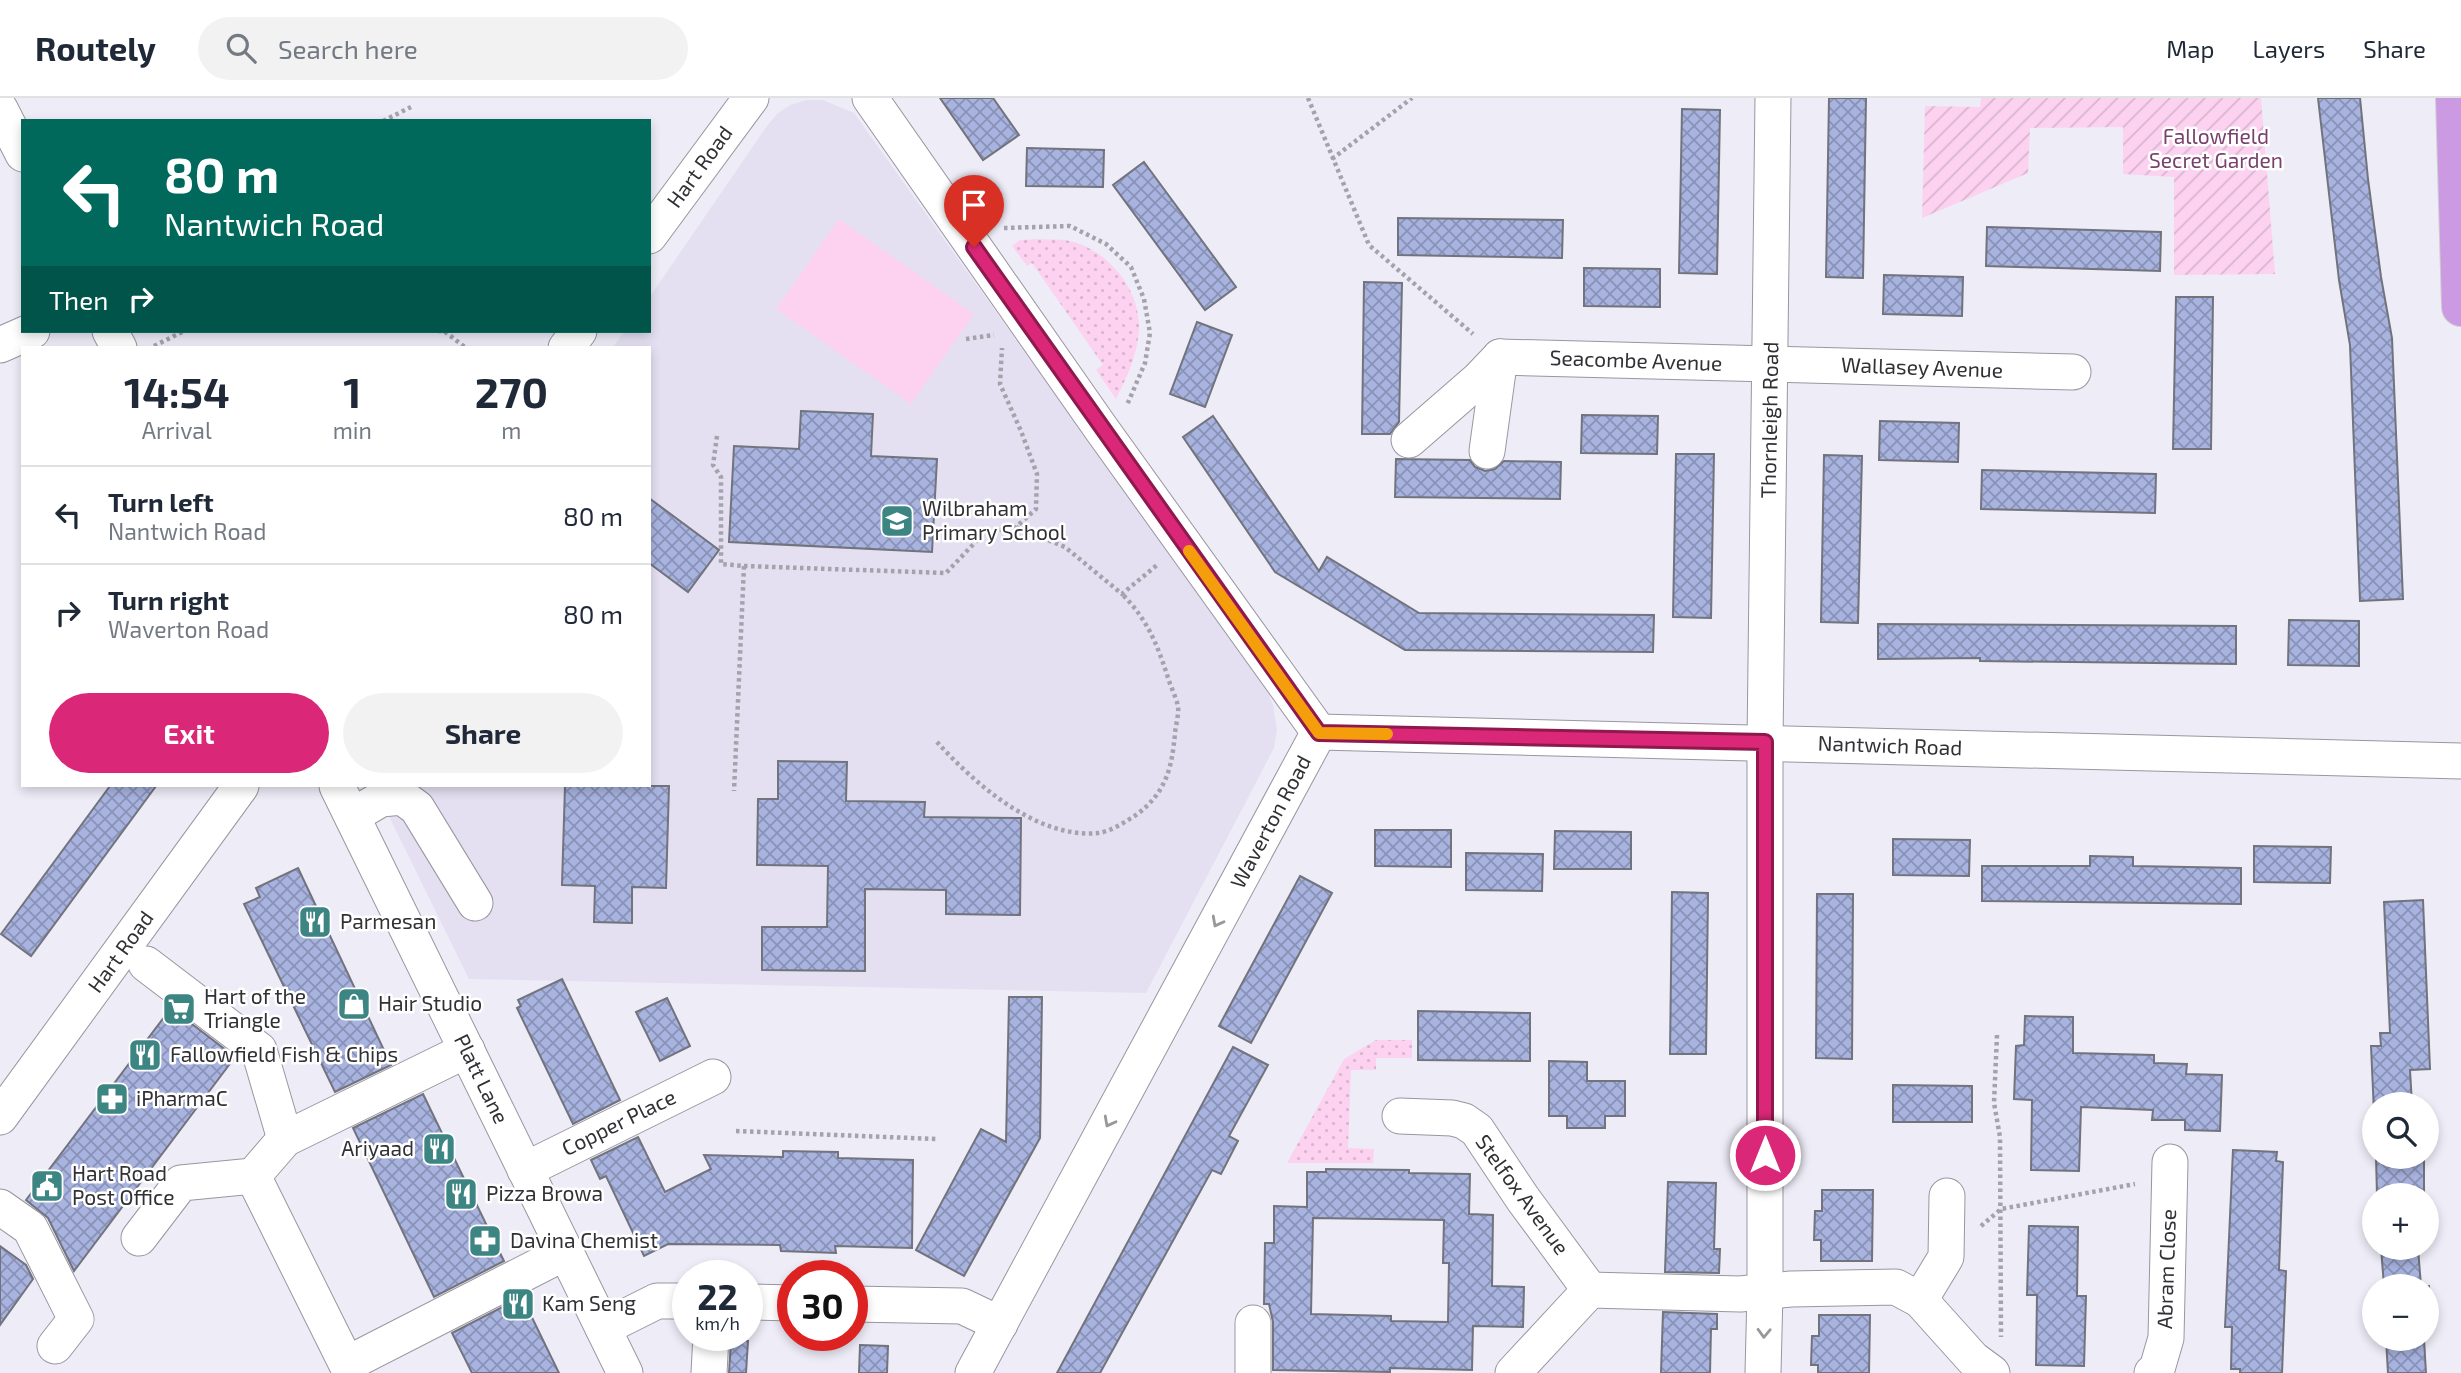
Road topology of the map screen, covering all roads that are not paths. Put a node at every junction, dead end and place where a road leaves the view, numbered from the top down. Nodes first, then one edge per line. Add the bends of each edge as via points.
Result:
1 (751, 98) edge
2 (870, 98) edge
3 (1773, 98) edge
4 (2455, 98) edge
5 (0, 109) edge
6 (21, 151) edge
7 (651, 233) edge
8 (2461, 307) edge
9 (27, 333) edge
10 (0, 345) edge
11 (1500, 357) junction
12 (1772, 364) junction
13 (2073, 373) dead end
14 (1409, 440) dead end
15 (1487, 451) dead end
16 (1319, 733) junction
17 (1765, 742) junction
18 (2461, 761) edge
19 (241, 787) edge
20 (338, 787) edge
21 (352, 816) junction
22 (475, 903) dead end
23 (146, 964) dead end
24 (467, 1050) junction
25 (713, 1077) dead end
26 (1400, 1116) dead end
27 (0, 1117) edge
28 (285, 1139) junction
29 (526, 1170) junction
30 (2170, 1170) road end
31 (253, 1176) junction
32 (1947, 1196) dead end
33 (0, 1207) edge
34 (139, 1238) dead end
35 (566, 1252) junction
36 (1590, 1290) junction
37 (1765, 1292) junction
38 (1920, 1300) junction
39 (672, 1301) edge
40 (868, 1304) edge
41 (1253, 1323) dead end
42 (1000, 1324) junction
43 (603, 1328) junction
44 (55, 1346) dead end
45 (710, 1351) edge
46 (1997, 1359) edge
47 (349, 1369) edge
48 (625, 1373) edge
49 (709, 1373) edge
50 (973, 1373) edge
51 (1253, 1373) edge
52 (1513, 1373) edge
53 (1763, 1373) edge
54 (2152, 1373) edge

1 - 7 street, Hart Road
2 - 16 street, Waverton Road
3 - 12 street, Thornleigh Road
4 - 8 highway
5 - 6 street
9 - 10 street
11 - 12 street, Seacombe Avenue
11 - 14 street
11 - 15 street
12 - 13 street, Wallasey Avenue
12 - 17 street, Thornleigh Road
16 - 17 street, Nantwich Road
16 -> 42 street, Waverton Road
17 - 18 street, Nantwich Road
17 - 37 street, Thornleigh Road
19 - 27 street, Hart Road
20 - 21 street, Platt Lane
21 - 22 street via 380,799 402,797 417,807
21 - 24 street, Platt Lane
23 - 28 street via 259,1050
24 - 28 street
24 - 29 street, Platt Lane
25 - 29 street, Copper Place
26 - 36 street, Stelfox Avenue via 1451,1118 1477,1130
28 - 31 street
29 - 35 street, Platt Lane
30 - 54 street, Abram Close via 2166,1338
31 - 34 street via 181,1183
31 - 47 street
32 - 38 street via 1946,1257
33 - 44 street via 30,1228 76,1319
35 - 43 street, Platt Lane
35 - 47 street
36 - 37 street
36 - 52 street
37 - 38 street via 1896,1287
37 -> 53 street, Thornleigh Road
38 - 46 street via 1973,1359
39 - 43 street via 657,1301
40 - 42 street via 962,1306
41 - 51 street
42 - 50 street, Waverton Road
43 - 48 street, Platt Lane
45 - 49 street

